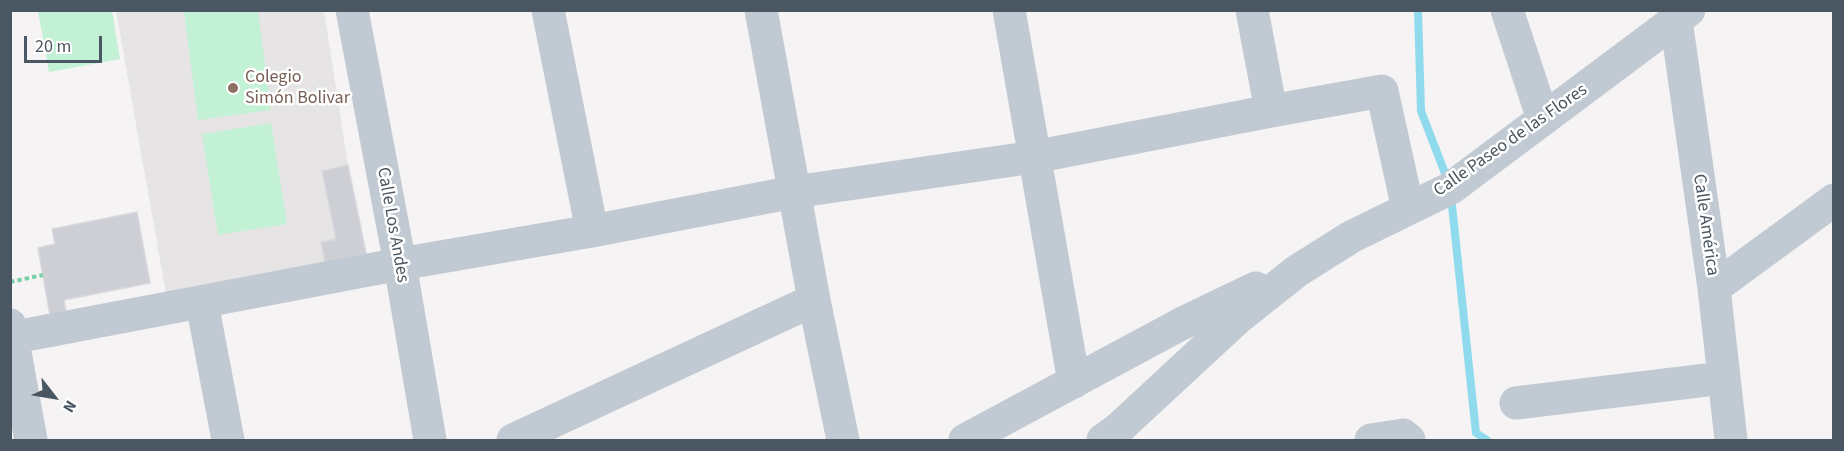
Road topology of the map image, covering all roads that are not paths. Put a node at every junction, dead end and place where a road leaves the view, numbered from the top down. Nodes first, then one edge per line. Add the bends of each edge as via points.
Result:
1 (352, 10) edge
2 (548, 10) edge
3 (761, 10) edge
4 (1010, 10) edge
5 (1252, 10) edge
6 (1508, 10) edge
7 (1680, 14) edge
8 (1271, 111) junction
9 (1543, 119) junction
10 (1034, 157) junction
11 (794, 192) junction
12 (1833, 200) edge
13 (1408, 209) junction
14 (592, 231) junction
15 (400, 264) junction
16 (1286, 279) junction
17 (1714, 288) junction
18 (814, 300) junction
19 (201, 303) junction
20 (11, 333) edge
21 (1723, 378) junction
22 (1074, 382) junction
23 (1516, 403) dead end
24 (986, 436) edge
25 (1118, 437) edge
26 (31, 441) edge
27 (228, 441) edge
28 (430, 441) edge
29 (513, 441) edge
30 (843, 441) edge
31 (1371, 441) edge
32 (1409, 441) edge
33 (1731, 441) edge

1 - 15 street, Calle Los Andes
2 - 14 street
3 - 11 street
4 - 10 street
5 - 8 street
6 - 9 street
7 - 9 street, Calle Paseo de las Flores
7 - 17 street, Calle América
8 - 10 street
8 - 13 street via 1382,91
9 - 13 street, Calle Paseo de las Flores via 1451,188
10 - 11 street
10 - 22 street
11 - 14 street
11 - 18 street
12 - 17 street
13 - 16 street, Calle Paseo de las Flores via 1351,237
14 - 15 street
15 - 19 street
15 - 28 street, Calle Los Andes
16 - 22 street via 1250,290
16 - 25 street, Calle Paseo de las Flores via 1239,317
17 - 21 street, Calle América
18 - 29 street
18 - 30 street
19 - 20 street
19 - 27 street
20 - 26 street
21 - 23 street
21 - 33 street, Calle América
22 - 24 street
31 - 32 street via 1403,435

